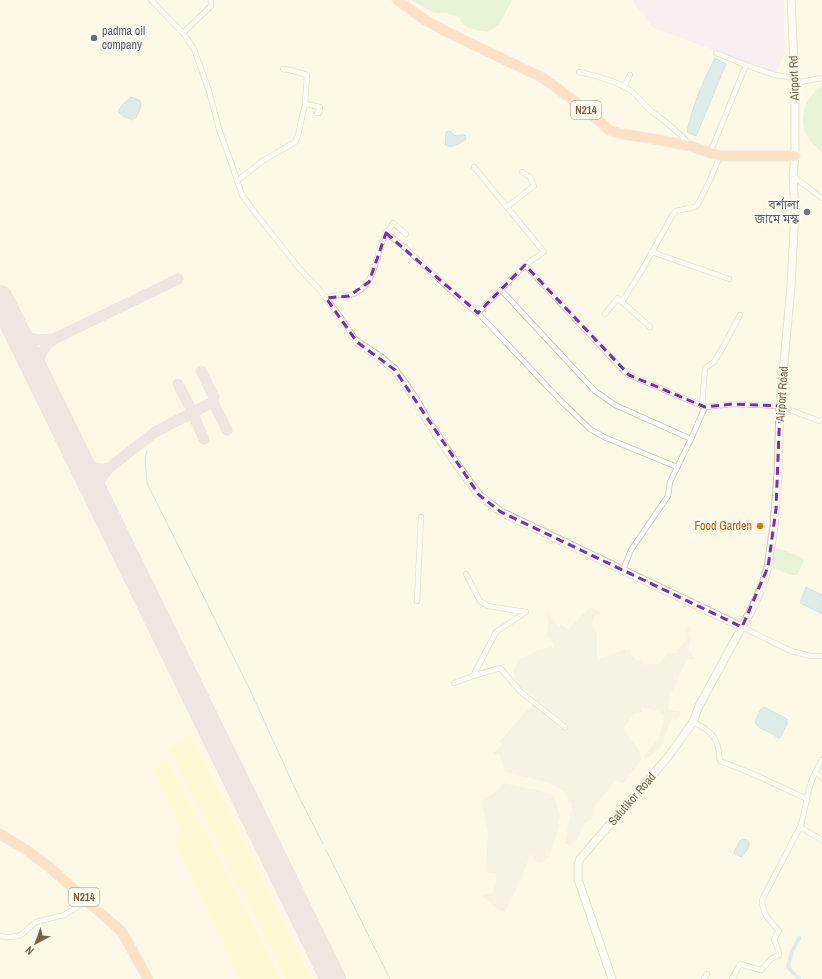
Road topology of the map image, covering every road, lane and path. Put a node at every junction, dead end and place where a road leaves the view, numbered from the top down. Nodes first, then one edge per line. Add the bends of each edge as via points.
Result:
1 (151, 0) edge
2 (211, 0) edge
3 (396, 0) edge
4 (791, 0) edge
5 (183, 32) junction
6 (716, 53) dead end
7 (746, 65) junction
8 (283, 69) dead end
9 (579, 72) dead end
10 (630, 75) dead end
11 (822, 78) edge
12 (795, 80) junction
13 (624, 87) junction
14 (305, 104) junction
15 (317, 113) dead end
16 (690, 146) junction
17 (710, 153) junction
18 (720, 156) junction
19 (795, 156) junction
20 (474, 167) dead end
21 (522, 172) dead end
22 (793, 176) junction
23 (237, 180) junction
24 (822, 198) edge
25 (507, 208) junction
26 (386, 233) junction
27 (406, 234) dead end
28 (652, 252) junction
29 (525, 265) junction
30 (729, 279) dead end
31 (501, 290) junction
32 (326, 298) junction
33 (622, 302) junction
34 (478, 313) junction
35 (605, 314) dead end
36 (740, 315) dead end
37 (650, 327) dead end
38 (357, 342) joint
39 (703, 406) junction
40 (780, 406) junction
41 (822, 420) edge
42 (691, 439) junction
43 (677, 467) junction
44 (421, 517) dead end
45 (623, 570) junction
46 (466, 574) dead end
47 (417, 601) dead end
48 (742, 627) junction
49 (822, 656) edge
50 (473, 676) junction
51 (454, 683) dead end
52 (693, 722) junction
53 (565, 727) dead end
54 (822, 760) edge
55 (815, 773) junction
56 (822, 777) edge
57 (807, 799) junction
58 (800, 827) junction
59 (0, 834) edge
60 (822, 840) edge
61 (87, 900) junction
62 (0, 936) edge
63 (148, 979) edge
64 (612, 979) edge
65 (732, 979) edge

1 - 5 street
2 - 5 street via 211,6
3 - 16 highway, N214 via 447,32 543,78 613,132
4 - 12 main road, Airport Rd
5 - 23 street via 199,61
6 - 7 street
7 - 12 street via 775,76
7 - 17 street
8 - 14 street via 307,75
9 - 13 street via 607,79
10 - 13 street
11 - 12 street
12 - 19 main road, Airport Rd
13 - 16 street via 681,135
14 - 15 street via 320,107
14 - 23 street via 295,142
16 - 17 highway, N214
17 - 18 highway, N214
18 - 19 highway, N214
18 - 28 street via 698,204 676,211
19 - 22 main road, Airport Road
20 - 25 street
21 - 25 street via 530,177 534,186
22 - 24 street
22 - 40 main road, Airport Road via 794,233
23 - 32 street via 242,195 256,214
25 - 29 street via 544,252
26 - 27 street via 393,223
26 - 32 street via 368,282 349,296 337,295
26 - 34 street
28 - 30 street
28 - 33 street
29 - 31 street
29 - 39 street via 629,375
31 - 34 street
31 - 42 street via 595,391 615,405
32 - 38 street
33 - 35 street via 618,298
33 - 37 street
34 - 43 street via 590,429
36 - 39 street via 714,362 704,368
38 - 45 main road via 395,370 479,495 501,512
39 - 40 street
39 - 42 street
40 - 41 street via 818,421
40 - 48 main road, Airport Road via 779,468 769,560 764,584
42 - 43 street
43 - 45 street via 670,482 668,496 631,550
44 - 47 street
45 - 48 main road
46 - 50 street via 480,601 488,606 526,612 496,632
48 - 49 street via 791,651
48 - 52 main road, Salutikor Road via 699,706
50 - 51 street
50 - 53 street via 500,668 521,692
52 - 57 street via 713,736 720,761
52 - 64 main road, Salutikor Road via 668,757 580,859 578,865 578,879
54 - 55 street
55 - 56 street
55 - 57 street
57 - 58 street
58 - 60 street
58 - 65 street via 762,900 767,917 779,931 774,939 779,955 771,959 761,970 740,964
59 - 61 highway, N214 via 49,867
61 - 62 street via 64,915 36,922 18,936
61 - 63 highway, N214 via 121,931

